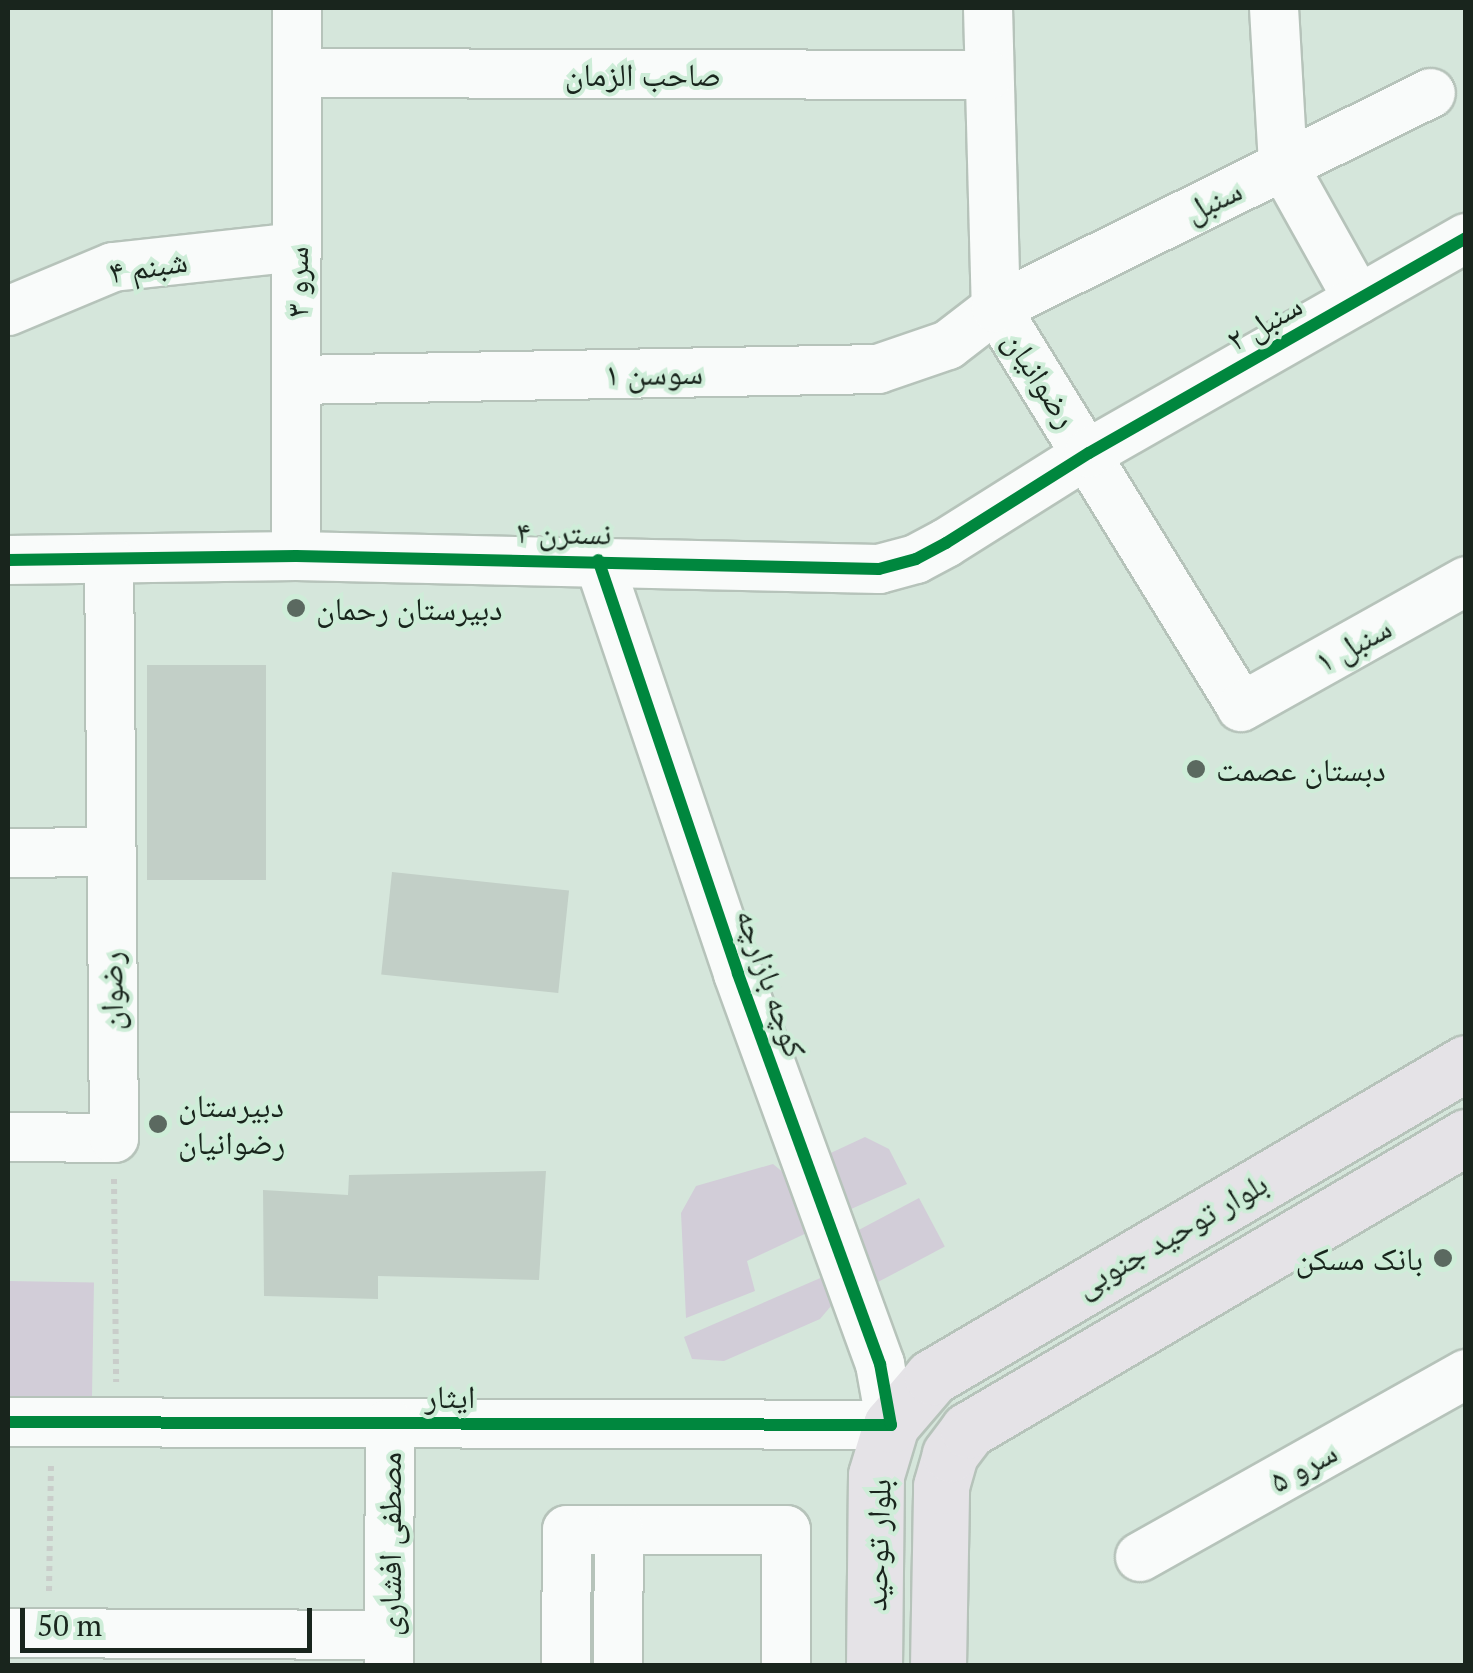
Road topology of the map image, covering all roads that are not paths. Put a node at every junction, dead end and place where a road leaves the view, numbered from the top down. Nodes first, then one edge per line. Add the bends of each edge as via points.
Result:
1 (297, 8) edge
2 (988, 8) edge
3 (1274, 8) edge
4 (298, 73) junction
5 (989, 74) junction
6 (1431, 93) dead end
7 (1283, 165) junction
8 (1465, 240) edge
9 (296, 247) junction
10 (1358, 299) junction
11 (996, 308) junction
12 (8, 310) edge
13 (296, 380) junction
14 (1089, 454) junction
15 (296, 556) junction
16 (109, 559) junction
17 (8, 560) edge
18 (598, 560) junction
19 (1466, 580) edge
20 (1241, 707) joint
21 (109, 852) junction
22 (8, 853) edge
23 (1466, 1063) edge
24 (8, 1137) edge
25 (1466, 1137) edge
26 (1466, 1374) edge
27 (30, 1422) edge
28 (390, 1424) junction
29 (892, 1425) junction
30 (950, 1454) junction
31 (618, 1530) junction
32 (1140, 1558) dead end
33 (28, 1633) edge
34 (389, 1650) edge
35 (566, 1666) edge
36 (618, 1666) edge
37 (786, 1666) edge
38 (874, 1666) edge
39 (938, 1666) edge

1 - 4 street, سرو ۳
2 - 5 street, رضوانیان
3 - 7 street
4 - 5 street, صاحب الزمان
4 - 9 street, سرو ۳
5 - 11 street, رضوانیان
6 - 7 street, سنبل
7 - 10 street
7 - 11 street, سنبل
8 - 10 street, سنبل ۲
9 - 12 street, شبنم ۴ via 114,267
9 - 13 street, سرو ۳
10 - 14 street, سنبل ۲
11 - 13 street, سوسن ۱ via 948,344 878,368
11 - 14 street, رضوانیان
13 - 15 street, سرو ۳
14 - 18 street, نسترن ۴ via 946,544 879,569
14 - 20 street, رضوانیان
15 - 16 street, نسترن ۴
15 - 18 street, نسترن ۴
16 - 17 street, نسترن ۴
16 - 21 street, رضوان
18 - 29 street, کوچه بازارچه via 880,1364
19 - 20 street, سنبل ۱
21 - 22 street
21 - 24 street, رضوان via 114,1138
23 - 29 main road, بلوار توحید جنوبی via 966,1354 932,1377
25 - 30 main road, بلوار توحید جنوبی via 1000,1408 968,1430
26 - 32 street, سرو ۵
27 - 28 street, ایثار
28 - 29 street, ایثار
28 - 34 street, مصطفی افشاری
29 - 30 main road
29 - 38 main road, بلوار توحید via 876,1475
30 - 39 main road, بلوار توحید via 940,1486
31 - 35 street via 567,1530
31 - 36 street
31 - 37 street via 786,1530
33 - 34 street

